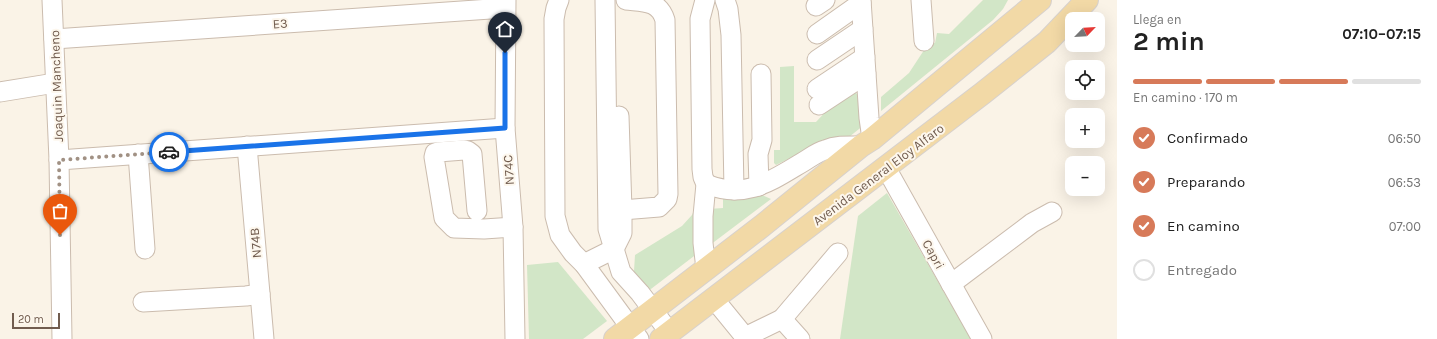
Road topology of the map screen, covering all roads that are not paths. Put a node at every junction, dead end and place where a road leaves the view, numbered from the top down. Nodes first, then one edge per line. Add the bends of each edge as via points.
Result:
1 (52, 0) edge
2 (559, 0) edge
3 (605, 0) edge
4 (617, 0) edge
5 (626, 0) edge
6 (705, 0) edge
7 (725, 0) edge
8 (921, 0) edge
9 (1019, 0) edge
10 (1040, 0) edge
11 (1087, 0) edge
12 (505, 4) edge
13 (1009, 25) junction
14 (860, 28) edge
15 (54, 39) junction
16 (924, 41) dead end
17 (818, 48) edge
18 (761, 74) dead end
19 (55, 83) junction
20 (0, 92) edge
21 (505, 128) junction
22 (867, 142) junction
23 (246, 146) junction
24 (138, 154) junction
25 (59, 160) junction
26 (886, 168) junction
27 (706, 184) junction
28 (764, 184) junction
29 (734, 190) junction
30 (622, 210) junction
31 (477, 211) dead end
32 (1052, 212) dead end
33 (513, 227) junction
34 (145, 249) dead end
35 (614, 249) junction
36 (838, 253) dead end
37 (584, 264) junction
38 (706, 269) junction
39 (951, 284) junction
40 (260, 294) junction
41 (714, 299) junction
42 (142, 302) dead end
43 (653, 311) junction
44 (782, 319) junction
45 (628, 335) edge
46 (665, 336) edge
47 (745, 338) edge
48 (62, 339) edge
49 (264, 339) edge
50 (515, 339) edge
51 (800, 339) edge
52 (982, 339) edge

1 - 15 street, Joaquin Mancheno
2 - 37 street via 554,20 555,216 560,235 573,254
3 - 35 street via 608,229
4 - 30 street
5 - 30 street via 652,3 662,12 665,20 668,194 667,199 659,207
6 - 27 street via 700,19 702,177
7 - 29 street via 731,35
8 - 16 street
9 - 13 main road
10 - 13 main road
11 - 26 main road, Avenida General Eloy Alfaro via 1047,42
12 - 15 street, E3
12 - 21 street, N74C
13 - 22 main road
14 - 17 street
14 - 17 street
14 - 17 street
14 - 22 street via 869,118
15 - 19 street, Joaquin Mancheno
18 - 28 street via 762,140 766,152
19 - 20 street
19 - 25 street, Joaquin Mancheno
21 - 23 street
21 - 33 street, N74C
22 - 28 street via 823,150
22 - 38 main road
23 - 24 street
23 - 40 street, N74B
24 - 25 street
24 - 34 street
25 - 48 street, Joaquin Mancheno
26 - 39 street, Capri
26 - 41 main road, Avenida General Eloy Alfaro
27 - 29 street via 722,190
27 - 38 street via 703,216
28 - 29 street
30 - 35 street via 622,233
31 - 33 street via 472,154 464,150 435,153 444,218 448,223 454,228
32 - 39 street via 1026,227
33 - 50 street, N74C
35 - 37 street
35 - 43 street via 621,272
36 - 44 street
37 - 45 street
38 - 43 main road
39 - 52 street, Capri
40 - 42 street
40 - 49 street, N74B
41 - 46 main road, Avenida General Eloy Alfaro
41 - 47 street
43 - 45 main road
43 - 46 street
44 - 47 street
44 - 51 street

